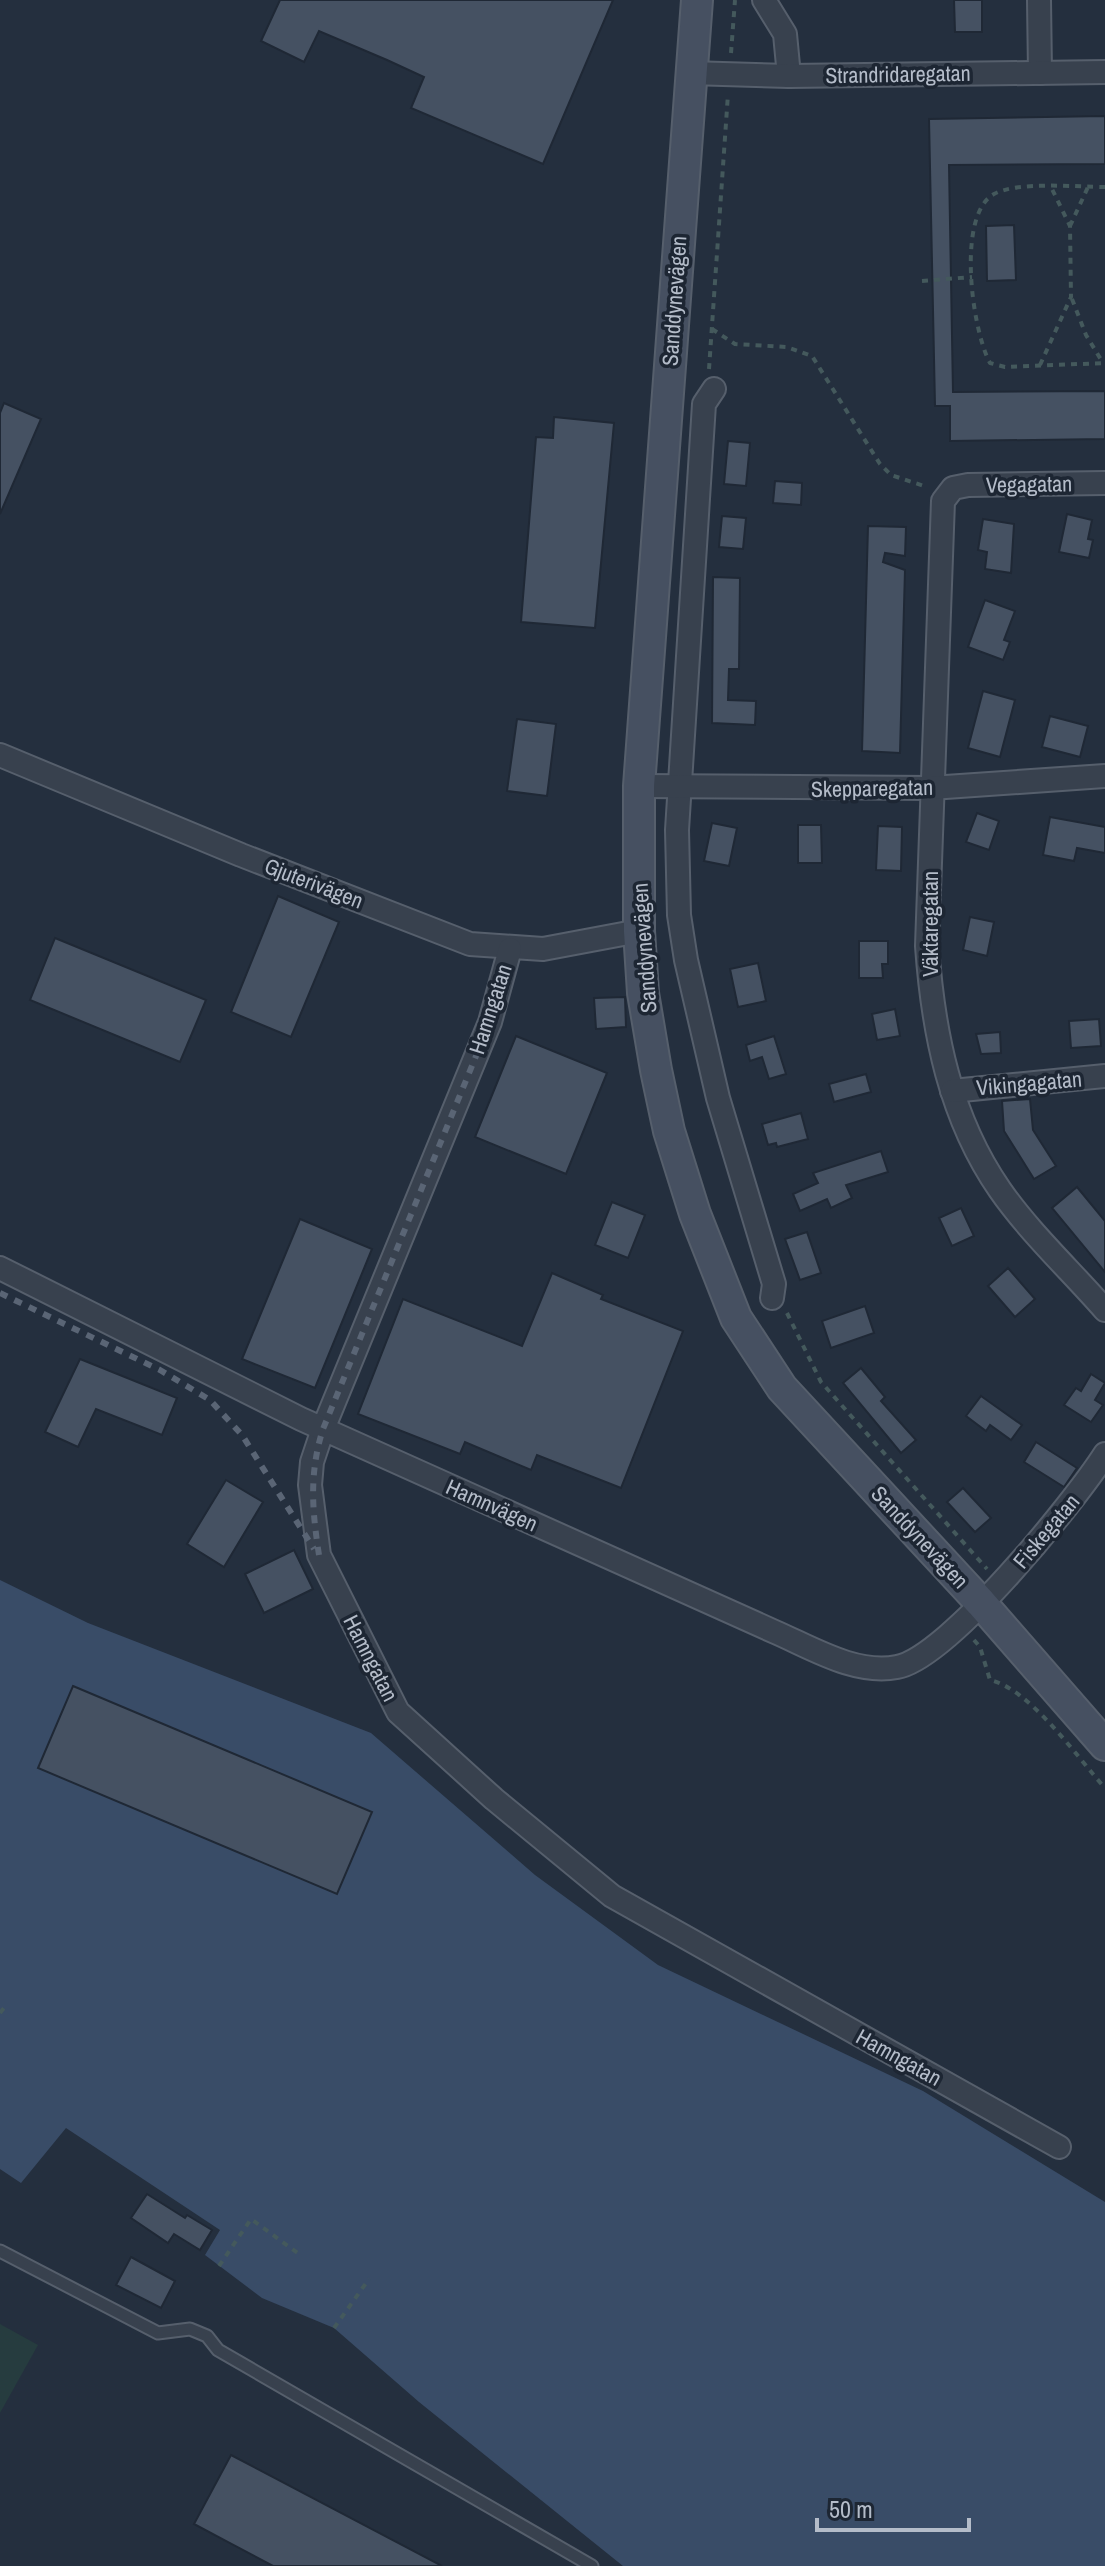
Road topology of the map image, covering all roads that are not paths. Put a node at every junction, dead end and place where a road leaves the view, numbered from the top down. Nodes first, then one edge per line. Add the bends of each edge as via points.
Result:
1 (697, 0) edge
2 (764, 0) edge
3 (1039, 0) edge
4 (1105, 72) edge
5 (690, 73) junction
6 (1040, 73) junction
7 (789, 76) junction
8 (714, 389) road end
9 (1105, 483) edge
10 (950, 492) joint
11 (0, 755) edge
12 (1105, 776) edge
13 (639, 786) junction
14 (681, 787) junction
15 (931, 788) junction
16 (639, 931) junction
17 (510, 949) junction
18 (1105, 1076) edge
19 (952, 1091) junction
20 (0, 1268) edge
21 (772, 1298) road end
22 (1105, 1310) edge
23 (323, 1429) junction
24 (1105, 1454) edge
25 (990, 1594) junction
26 (1105, 1745) edge
27 (1059, 2147) dead end
28 (0, 2251) edge
29 (592, 2566) edge

1 - 5 street, Sanddynevägen
2 - 7 street via 785,34
3 - 6 street
4 - 6 street, Strandridaregatan
5 - 7 street, Strandridaregatan
5 - 13 street, Sanddynevägen
6 - 7 street, Strandridaregatan
8 - 14 street, Sanddynevägen via 704,404
9 - 10 street, Vegagatan via 968,485
10 - 15 street, Väktaregatan via 940,517
11 - 17 street, Gjuterivägen via 455,938
12 - 15 street, Skepparegatan
13 - 14 street, Skepparegatan
13 - 16 street, Sanddynevägen
14 - 15 street, Skepparegatan
14 - 21 street, Sanddynevägen via 677,873 686,960 718,1098 774,1284
15 - 19 street, Väktaregatan via 927,946 932,1012
16 - 17 street, Gjuterivägen via 543,949
16 - 25 street, Sanddynevägen via 643,993 669,1131 704,1242 736,1318 782,1388
17 - 23 street, Hamngatan via 490,1022
18 - 19 street, Vikingagatan
19 - 22 street, Väktaregatan via 1001,1190
20 - 23 street, Hamnvägen
23 - 25 street, Hamnvägen via 846,1663 870,1669 917,1662
23 - 27 street, Hamngatan via 310,1485 319,1555 398,1712 612,1896
24 - 25 street, Fiskegatan via 1070,1505
25 - 26 street, Sanddynevägen
28 - 29 lane via 158,2333 190,2329 207,2336 218,2350

